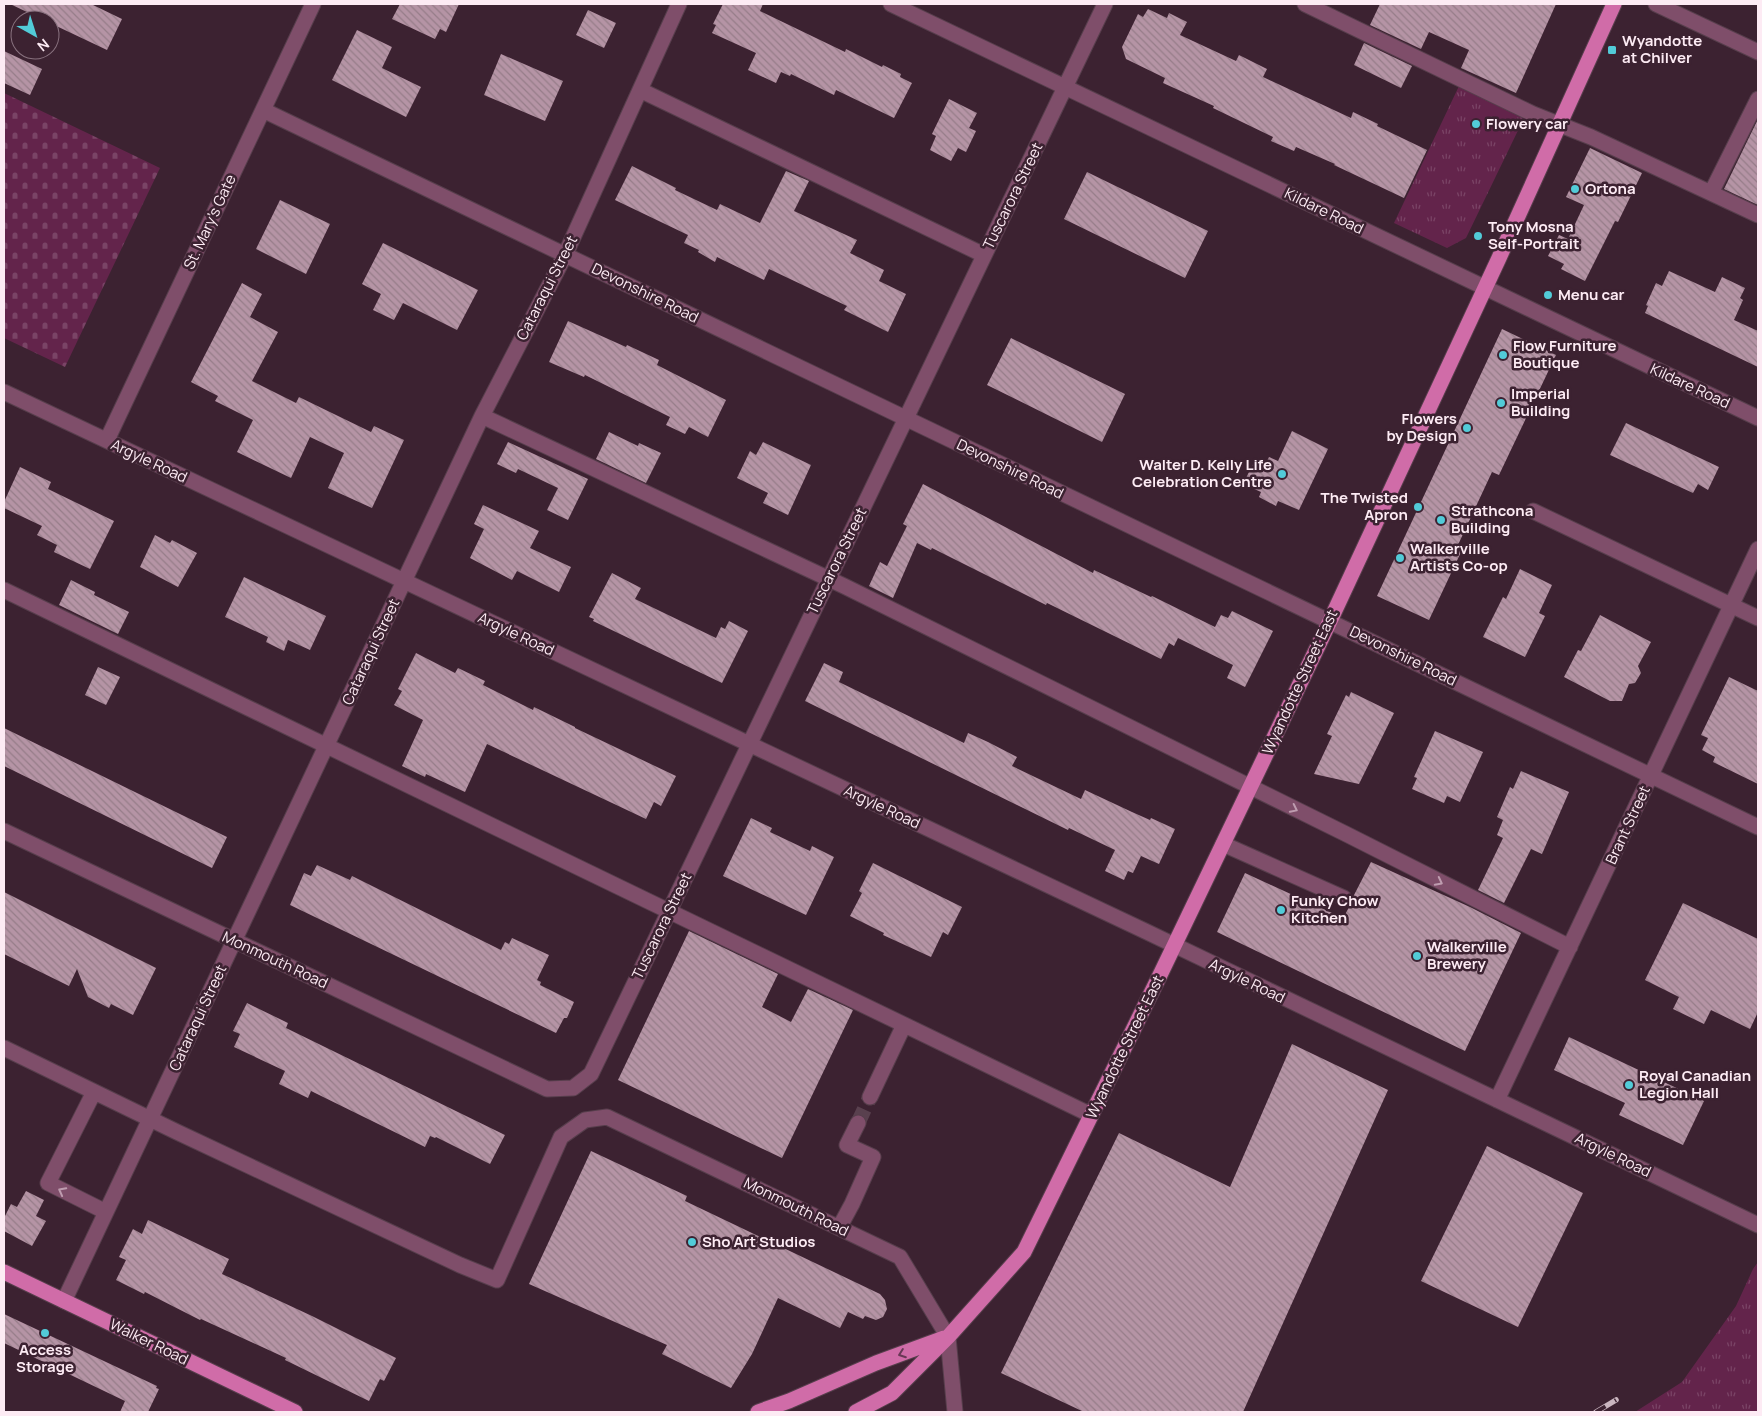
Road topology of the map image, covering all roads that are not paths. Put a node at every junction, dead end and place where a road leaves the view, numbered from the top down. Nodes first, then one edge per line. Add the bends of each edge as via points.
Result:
1 (313, 4) edge
2 (679, 4) edge
3 (891, 4) edge
4 (1105, 4) edge
5 (1305, 4) edge
6 (1614, 4) edge
7 (1656, 4) edge
8 (1758, 52) edge
9 (1065, 87) junction
10 (640, 90) junction
11 (1758, 99) edge
12 (263, 110) junction
13 (1560, 124) junction
14 (1711, 193) junction
15 (1758, 215) edge
16 (565, 255) junction
17 (984, 255) junction
18 (1486, 288) junction
19 (4, 392) edge
20 (482, 416) junction
21 (1758, 418) edge
22 (906, 419) junction
23 (106, 440) junction
24 (1533, 510) dead end
25 (1758, 550) edge
26 (829, 579) junction
27 (404, 581) junction
28 (4, 590) edge
29 (1732, 606) junction
30 (1758, 618) edge
31 (1330, 620) junction
32 (750, 744) junction
33 (326, 746) junction
34 (1651, 775) junction
35 (1250, 787) junction
36 (1758, 827) edge
37 (4, 831) edge
38 (1223, 844) junction
39 (1344, 898) dead end
40 (669, 911) junction
41 (234, 941) junction
42 (1174, 945) junction
43 (1570, 947) junction
44 (904, 1025) junction
45 (4, 1048) edge
46 (547, 1090) joint
47 (94, 1092) junction
48 (870, 1097) tunnel mouth
49 (1497, 1100) junction
50 (1091, 1115) junction
51 (150, 1119) junction
52 (858, 1124) tunnel mouth
53 (106, 1212) junction
54 (1758, 1225) edge
55 (839, 1228) junction
56 (4, 1272) edge
57 (64, 1301) junction
58 (948, 1337) junction
59 (295, 1412) edge
60 (758, 1412) edge
61 (856, 1412) edge
62 (956, 1412) edge

1 - 12 street, St. Mary's Gate
2 - 10 street, Cataraqui Street
3 - 9 street, Kildare Road
4 - 9 street, Tuscarora Street
5 - 13 street
6 - 13 main road, Wyandotte Street East
7 - 8 street
9 - 17 street, Tuscarora Street
9 - 18 street, Kildare Road
10 - 16 street, Cataraqui Street
10 - 17 street
11 - 14 street
12 - 16 street, Devonshire Road
12 - 23 street, St. Mary's Gate
13 - 14 street
13 - 18 main road, Wyandotte Street East
14 - 15 street
16 - 20 street, Cataraqui Street
16 - 22 street, Devonshire Road
17 - 22 street, Tuscarora Street
18 - 21 street, Kildare Road
18 - 31 main road, Wyandotte Street East
19 - 23 street, Argyle Road
20 - 26 street
20 - 27 street, Cataraqui Street
22 - 26 street, Tuscarora Street
22 - 31 street, Devonshire Road
23 - 27 street, Argyle Road
24 - 29 street
25 - 29 street, Brant Street
26 - 32 street, Tuscarora Street
26 - 35 street
27 - 32 street, Argyle Road
27 - 33 street, Cataraqui Street
28 - 33 street
29 - 30 street
29 - 34 street, Brant Street
31 - 34 street, Devonshire Road
31 - 35 main road, Wyandotte Street East
32 - 40 street, Tuscarora Street
32 - 42 street, Argyle Road
33 - 40 street
33 - 41 street, Cataraqui Street
34 - 36 street, Devonshire Road
34 - 43 street, Brant Street
35 - 38 main road, Wyandotte Street East
35 -> 43 street
37 - 41 street, Monmouth Road
38 - 39 street
38 - 42 main road, Wyandotte Street East
40 - 44 street
40 - 46 street, Tuscarora Street via 591,1074 573,1088
41 - 46 street, Monmouth Road
41 - 51 street, Cataraqui Street
42 - 49 street, Argyle Road
42 - 50 main road, Wyandotte Street East
43 - 49 street, Brant Street
44 - 48 street
44 - 50 street
45 - 47 street
47 - 51 street
53 -> 47 street via 48,1183
49 - 54 street, Argyle Road
50 - 58 main road, Wyandotte Street East via 1024,1252
51 - 53 street, Cataraqui Street
51 - 55 street, Monmouth Road via 497,1280 561,1137 585,1120 607,1117
52 - 55 street via 847,1145 873,1157
53 - 57 street, Cataraqui Street
55 - 58 street, Monmouth Road via 900,1257
56 - 57 main road, Walker Road
57 - 59 main road, Walker Road
58 -> 60 main road, Wyandotte Street East
58 - 61 main road, Wyandotte Street East via 892,1393
58 - 62 street

